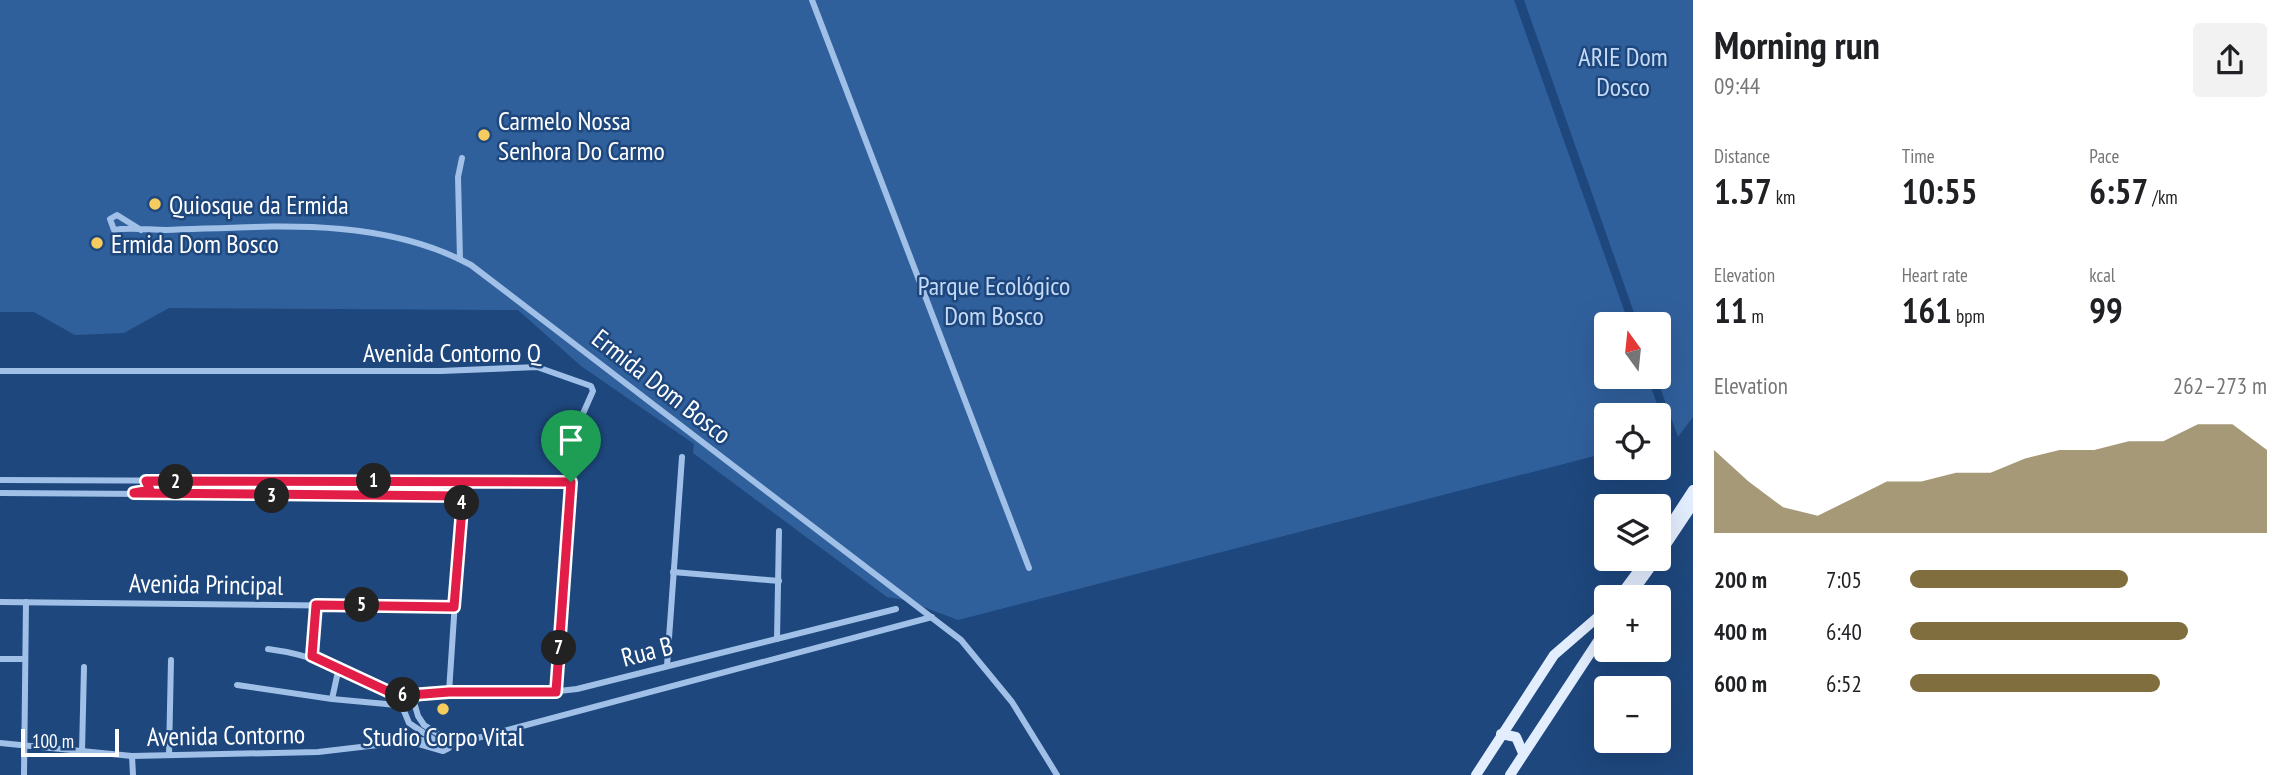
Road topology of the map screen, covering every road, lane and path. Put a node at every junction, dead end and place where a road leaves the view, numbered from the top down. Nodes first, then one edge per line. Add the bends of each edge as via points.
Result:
1 (812, 0) edge
2 (461, 158) dead end
3 (123, 224) dead end
4 (460, 259) junction
5 (0, 371) edge
6 (682, 457) dead end
7 (0, 480) edge
8 (146, 481) junction
9 (463, 481) junction
10 (177, 482) junction
11 (571, 482) junction
12 (1693, 491) edge
13 (0, 493) edge
14 (134, 493) junction
15 (163, 494) junction
16 (463, 496) junction
17 (1693, 504) edge
18 (1671, 524) edge
19 (779, 531) dead end
20 (1671, 537) edge
21 (1029, 568) dead end
22 (673, 572) junction
23 (779, 581) junction
24 (0, 602) edge
25 (26, 602) junction
26 (316, 605) junction
27 (454, 607) junction
28 (896, 609) dead end
29 (932, 617) junction
30 (1594, 620) edge
31 (776, 639) junction
32 (1594, 647) edge
33 (268, 649) dead end
34 (312, 656) junction
35 (0, 659) edge
36 (25, 659) junction
37 (171, 660) dead end
38 (667, 666) junction
39 (84, 667) dead end
40 (339, 667) junction
41 (237, 685) dead end
42 (449, 692) junction
43 (556, 692) junction
44 (424, 694) junction
45 (402, 696) junction
46 (332, 699) junction
47 (415, 705) junction
48 (401, 707) junction
49 (1501, 734) junction
50 (0, 743) edge
51 (439, 743) junction
52 (450, 745) junction
53 (24, 746) junction
54 (82, 752) junction
55 (1524, 753) junction
56 (169, 755) junction
57 (132, 756) junction
58 (24, 775) edge
59 (132, 775) edge
60 (1057, 775) edge
61 (1476, 775) edge
62 (1510, 775) edge

1 - 21 street
2 - 4 street
3 - 4 street, Ermida Dom Bosco via 141,230 329,228 398,236
4 - 29 street, Ermida Dom Bosco via 501,285
5 - 11 street, Avenida Contorno Q via 546,368 593,389 577,427
6 - 22 street
7 - 8 street
8 - 10 street
8 - 14 street via 150,490
9 - 10 street
9 - 11 street
9 - 16 street
10 - 15 street via 159,485
11 - 43 street, Avenida Contorno Q
12 - 18 main road
13 - 14 street
14 - 15 street
15 - 16 street
16 - 27 street
17 - 20 main road
19 - 23 street
22 - 23 street
22 - 38 street
23 - 31 street
24 - 25 street, Avenida Principal
25 - 26 street, Avenida Principal
25 - 36 street
26 - 27 street, Avenida Principal
26 - 34 street
27 - 42 street
28 - 31 street, Rua B
29 - 52 street
29 - 60 street, Ermida Dom Bosco via 961,640 994,677
30 - 49 main road via 1554,655
31 - 38 street, Rua B
32 - 55 main road
33 - 34 street, Rua B
34 - 40 street, Rua B
35 - 36 street
36 - 53 street
37 - 56 street
38 - 43 street, Rua B
39 - 54 street
40 - 45 street, Rua B
40 - 46 street
41 - 46 street
42 - 43 street, Rua B
42 - 44 street, Rua B
44 - 45 street, Rua B
44 - 47 street
45 - 47 street
45 - 48 street
46 - 48 street
47 - 48 street
47 - 51 street
48 - 51 street via 409,723
49 - 55 main road via 1516,737
49 - 61 main road
50 - 53 street, Avenida Contorno
51 - 52 street via 449,740
51 - 52 street via 447,751
51 - 56 street, Avenida Contorno via 318,752
53 - 54 street, Avenida Contorno
53 - 58 street
54 - 57 street, Avenida Contorno
55 - 62 main road
56 - 57 street, Avenida Contorno
57 - 59 street

